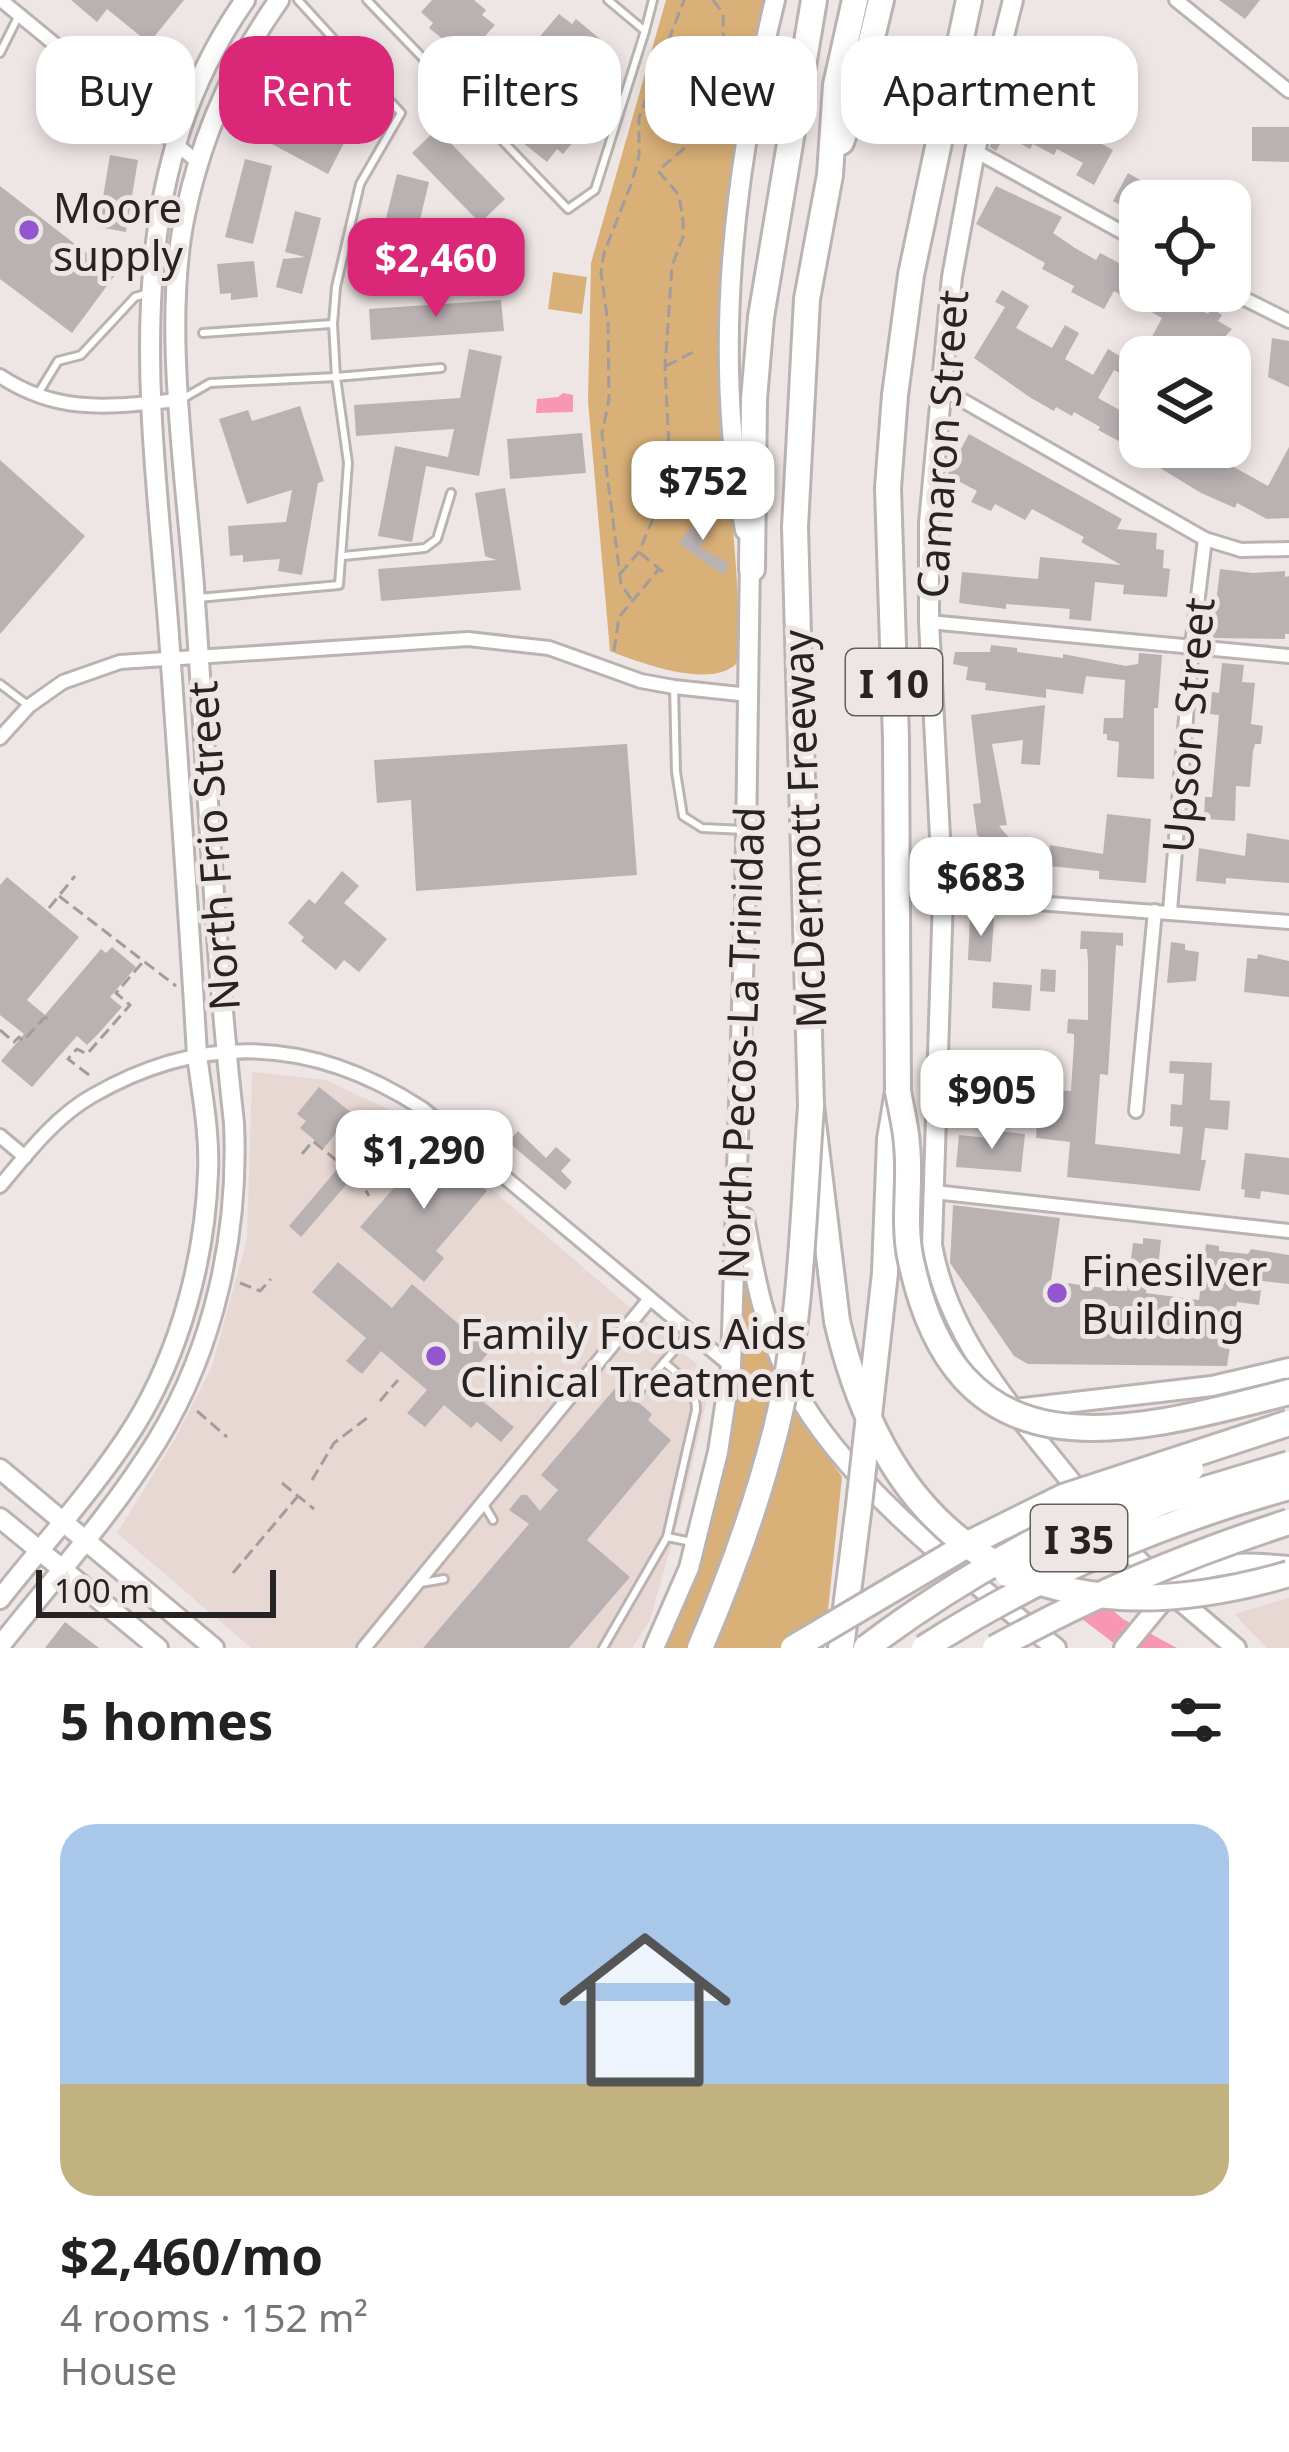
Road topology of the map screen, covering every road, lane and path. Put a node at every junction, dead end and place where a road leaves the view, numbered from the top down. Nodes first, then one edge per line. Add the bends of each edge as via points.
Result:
1 (2, 0) edge
2 (245, 0) edge
3 (279, 0) edge
4 (298, 0) edge
5 (367, 0) edge
6 (608, 0) edge
7 (653, 0) edge
8 (684, 0) edge
9 (713, 0) edge
10 (775, 0) edge
11 (814, 0) edge
12 (837, 0) edge
13 (855, 0) edge
14 (881, 0) edge
15 (970, 0) edge
16 (1013, 0) edge
17 (1176, 0) edge
18 (19, 14) junction
19 (645, 31) junction
20 (0, 53) edge
21 (836, 86) junction
22 (1289, 91) edge
23 (176, 146) junction
24 (974, 151) junction
25 (199, 163) junction
26 (830, 175) junction
27 (1119, 230) edge
28 (150, 293) junction
29 (1251, 302) edge
30 (1289, 321) edge
31 (333, 324) junction
32 (203, 333) dead end
33 (695, 351) dead end
34 (665, 367) junction
35 (440, 368) dead end
36 (0, 376) edge
37 (336, 377) junction
38 (940, 388) junction
39 (38, 396) junction
40 (180, 400) junction
41 (152, 402) junction
42 (451, 493) dead end
43 (1205, 539) junction
44 (1289, 549) edge
45 (638, 552) junction
46 (343, 556) junction
47 (752, 568) junction
48 (620, 574) junction
49 (195, 598) junction
50 (631, 599) junction
51 (929, 622) junction
52 (1192, 646) junction
53 (614, 651) dead end
54 (199, 656) junction
55 (1289, 656) edge
56 (170, 658) junction
57 (0, 684) edge
58 (674, 688) junction
59 (748, 695) junction
60 (29, 706) junction
61 (0, 738) edge
62 (747, 830) junction
63 (75, 876) dead end
64 (59, 896) junction
65 (943, 896) junction
66 (49, 908) dead end
67 (1163, 911) junction
68 (1289, 922) edge
69 (142, 963) junction
70 (183, 988) dead end
71 (50, 1018) dead end
72 (0, 1030) edge
73 (225, 1050) junction
74 (197, 1055) junction
75 (89, 1075) dead end
76 (898, 1091) junction
77 (811, 1106) junction
78 (1136, 1111) dead end
79 (342, 1127) dead end
80 (365, 1128) dead end
81 (0, 1136) edge
82 (356, 1139) junction
83 (302, 1154) dead end
84 (374, 1154) dead end
85 (25, 1156) junction
86 (738, 1159) junction
87 (338, 1162) junction
88 (0, 1186) edge
89 (934, 1192) junction
90 (369, 1196) dead end
91 (1289, 1231) edge
92 (235, 1277) dead end
93 (271, 1280) dead end
94 (650, 1300) junction
95 (690, 1332) junction
96 (664, 1362) junction
97 (731, 1366) junction
98 (1289, 1368) edge
99 (398, 1380) dead end
100 (1289, 1392) edge
101 (635, 1396) dead end
102 (380, 1402) dead end
103 (188, 1408) dead end
104 (1014, 1408) junction
105 (367, 1418) dead end
106 (1289, 1423) edge
107 (1289, 1433) edge
108 (227, 1437) dead end
109 (1289, 1464) edge
110 (0, 1469) edge
111 (312, 1480) dead end
112 (282, 1483) dead end
113 (1289, 1487) edge
114 (298, 1496) junction
115 (483, 1503) junction
116 (314, 1509) dead end
117 (0, 1518) edge
118 (493, 1520) dead end
119 (62, 1521) junction
120 (1289, 1522) edge
121 (667, 1537) junction
122 (84, 1540) junction
123 (695, 1543) junction
124 (39, 1550) junction
125 (62, 1568) junction
126 (1289, 1570) edge
127 (233, 1573) dead end
128 (444, 1579) dead end
129 (421, 1583) junction
130 (0, 1598) edge
131 (1165, 1599) junction
132 (0, 1646) edge
133 (158, 1648) edge
134 (214, 1648) edge
135 (364, 1648) edge
136 (603, 1648) edge
137 (654, 1648) edge
138 (700, 1648) edge
139 (793, 1648) edge
140 (841, 1648) edge
141 (866, 1648) edge
142 (885, 1648) edge
143 (924, 1648) edge
144 (995, 1648) edge
145 (1056, 1648) edge
146 (1124, 1648) edge
147 (1236, 1648) edge

1 - 18 street
2 - 23 main road, North Frio Street
3 - 25 main road, North Frio Street via 240,61
4 - 31 lane via 400,113 360,184
5 - 19 lane via 568,209 595,190
6 - 19 lane
7 - 19 lane
8 - 48 path via 639,118 639,156 601,273 608,323 602,434
9 - 34 path via 723,13 724,82 688,144 658,171 680,195 683,221
10 - 47 main road, North Pecos-La Trinidad via 741,170 728,307 734,475
11 - 47 highway via 761,317
12 - 21 highway
13 - 21 highway, McDermott Freeway / I 10
14 - 26 highway
15 - 76 highway, McDermott Freeway / I 10 via 911,275 888,488
16 - 24 main road, Camaron Street
17 - 22 street
18 - 20 lane
18 - 23 street
21 - 26 highway, McDermott Freeway / I 10
23 - 25 street
23 - 28 main road, North Frio Street via 157,211
24 - 27 street
24 - 38 main road, Camaron Street
25 - 40 main road, North Frio Street via 177,277
26 - 77 highway, McDermott Freeway / I 10 via 807,299 797,441
28 - 39 lane via 135,297 81,355 58,361
28 - 41 main road, North Frio Street
29 - 30 street
31 - 32 lane
31 - 37 lane
33 - 34 path
34 - 45 path via 670,466
35 - 37 lane
36 - 39 street
37 - 40 lane via 210,383
37 - 46 lane via 348,463
38 - 43 street
38 - 51 main road, Camaron Street
39 - 41 street via 89,408
40 - 41 street
40 - 49 main road, North Frio Street
41 - 56 main road, North Frio Street
42 - 46 lane via 437,539 425,548
43 - 44 street via 1240,550
43 - 52 street, Upson Street
45 - 48 path
45 - 50 path via 661,570
46 - 49 lane via 339,584
47 - 59 main road, North Pecos-La Trinidad
48 - 50 path
49 - 54 main road, North Frio Street
50 - 53 path via 619,616
51 - 52 street
51 - 65 main road, Camaron Street
52 - 55 street
52 - 67 street, Upson Street
54 - 56 street
54 - 58 street via 495,639
54 - 73 main road, North Frio Street
56 - 60 street via 81,673
56 - 74 main road, North Frio Street
57 - 60 lane
58 - 59 street
58 - 62 lane via 683,816 702,828
59 - 62 main road, North Pecos-La Trinidad
60 - 61 street
62 - 86 main road, North Pecos-La Trinidad
63 - 64 path
64 - 66 path
64 - 69 path
65 - 67 street
65 - 89 main road, Camaron Street
67 - 68 street
67 - 78 street, Upson Street
69 - 70 path
69 - 75 path via 116,993 130,1005 87,1054 77,1049 68,1059
71 - 72 path via 23,1041
73 - 74 street
73 - 94 street via 310,1058 388,1086
73 - 122 main road, North Frio Street via 236,1172 216,1303 158,1439
74 - 85 street via 91,1096
74 - 119 main road, North Frio Street via 208,1172 185,1312 137,1422
76 - 100 highway, bridge via 908,1146 908,1240 923,1308 951,1363 996,1406 1038,1422 1104,1430
76 - 140 highway, I 10, bridge
77 - 126 highway, bridge via 830,1278 853,1385 896,1473 931,1516 980,1554 1107,1598 1186,1597
77 - 138 highway, McDermott Freeway / I 10, bridge via 796,1309 777,1425
79 - 82 path
80 - 82 path
81 - 85 street
82 - 84 path
82 - 87 path
83 - 87 path via 313,1142
85 - 88 street
86 - 97 main road, North Pecos-La Trinidad
86 - 145 main road via 765,1316 808,1410 916,1531
87 - 90 path
89 - 91 street
89 - 104 main road, Camaron Street via 932,1245 943,1292
92 - 93 path via 253,1292
94 - 95 street
94 - 115 street
95 - 96 lane
95 - 97 street
96 - 101 lane
96 - 121 lane via 696,1397
97 - 123 main road, North Pecos-La Trinidad
98 - 104 main road via 1212,1386
99 - 102 path
103 - 108 path
104 - 131 main road, Camaron Street
105 - 111 path via 334,1443
106 - 139 highway, bridge via 1049,1503
107 - 141 highway, I 35, bridge via 1148,1486 1017,1549
109 - 142 highway, I 35, bridge via 1113,1522
110 - 119 main road
112 - 114 path
113 - 143 highway, I 35, bridge via 1115,1545
114 - 116 path
114 - 127 path
115 - 118 lane
115 - 129 street
117 - 124 main road
119 - 122 main road
119 - 124 main road, North Frio Street
120 - 144 highway, I 35, bridge via 1173,1560
121 - 123 lane
121 - 136 lane
122 - 125 main road, North Frio Street
122 - 134 main road
123 - 137 main road, North Pecos-La Trinidad
124 - 125 main road
124 - 130 main road, North Frio Street
125 - 132 main road, North Frio Street
125 - 133 main road
126 - 131 main road via 1213,1564 1189,1574
128 - 129 lane
129 - 135 street
131 - 146 main road
131 - 147 main road, Camaron Street

